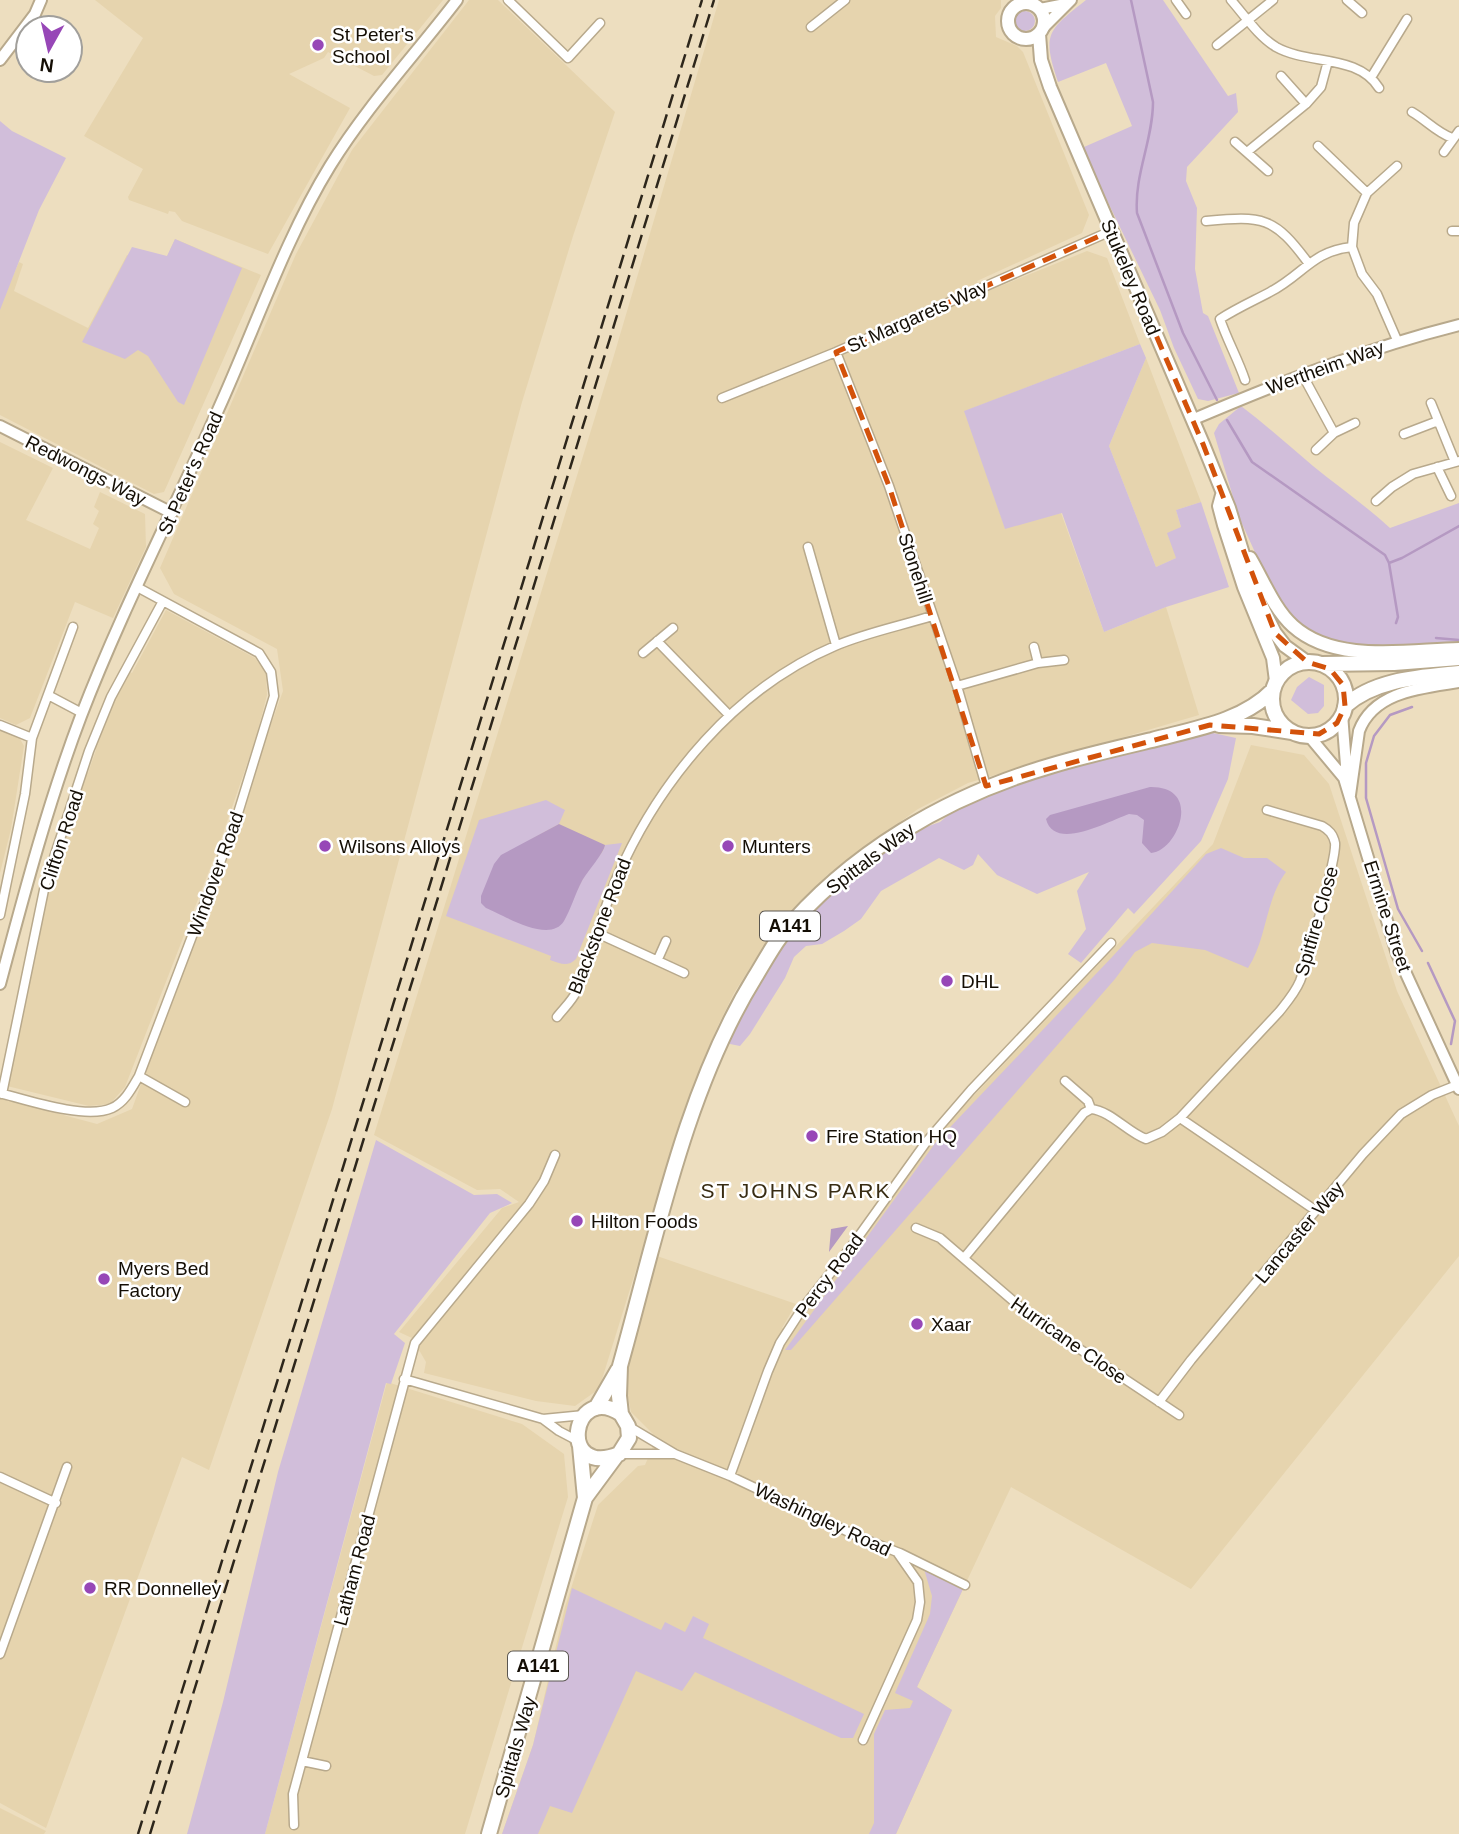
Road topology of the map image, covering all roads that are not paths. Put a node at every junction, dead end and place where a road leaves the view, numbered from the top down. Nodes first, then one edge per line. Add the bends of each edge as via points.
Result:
1 (41, 0) edge
2 (457, 0) edge
3 (508, 0) edge
4 (845, 0) edge
5 (1231, 0) edge
6 (1273, 0) edge
7 (1177, 1) edge
8 (1351, 1) edge
9 (1068, 2) edge
10 (1030, 4) edge
11 (1010, 6) edge
12 (1362, 13) dead end
13 (1186, 14) dead end
14 (1407, 19) dead end
15 (1248, 20) junction
16 (600, 23) dead end
17 (811, 27) dead end
18 (1041, 31) junction
19 (1025, 39) junction
20 (1217, 45) dead end
21 (0, 60) edge
22 (1041, 60) junction
23 (1328, 61) junction
24 (1281, 76) dead end
25 (1372, 76) junction
26 (1379, 88) dead end
27 (1306, 104) junction
28 (1412, 112) dead end
29 (1459, 131) edge
30 (1452, 138) junction
31 (1235, 142) dead end
32 (1318, 146) dead end
33 (1247, 152) junction
34 (1444, 152) dead end
35 (1397, 166) dead end
36 (1268, 171) dead end
37 (1367, 193) junction
38 (1206, 221) dead end
39 (1111, 231) junction
40 (1352, 247) junction
41 (1309, 264) junction
42 (1459, 325) edge
43 (1397, 340) junction
44 (836, 352) junction
45 (1302, 374) junction
46 (1245, 380) dead end
47 (722, 398) dead end
48 (1431, 403) dead end
49 (1194, 419) junction
50 (1438, 421) junction
51 (1356, 424) dead end
52 (0, 426) edge
53 (1334, 433) junction
54 (1404, 434) dead end
55 (1316, 450) dead end
56 (1457, 462) edge
57 (1437, 467) junction
58 (1222, 494) junction
59 (1451, 496) dead end
60 (1376, 501) dead end
61 (172, 513) junction
62 (1236, 533) junction
63 (808, 547) dead end
64 (137, 587) junction
65 (163, 601) junction
66 (932, 616) junction
67 (73, 627) dead end
68 (673, 628) dead end
69 (657, 641) junction
70 (836, 645) junction
71 (1034, 647) dead end
72 (1459, 649) edge
73 (643, 653) dead end
74 (1459, 659) edge
75 (1064, 660) dead end
76 (1038, 663) junction
77 (1314, 663) junction
78 (1459, 673) edge
79 (1459, 682) edge
80 (1274, 685) junction
81 (957, 686) junction
82 (48, 695) junction
83 (1344, 710) junction
84 (82, 713) junction
85 (729, 715) junction
86 (1210, 725) junction
87 (0, 726) edge
88 (1293, 732) junction
89 (1309, 736) junction
90 (32, 738) junction
91 (1345, 778) junction
92 (986, 786) junction
93 (1350, 796) junction
94 (1267, 810) dead end
95 (0, 915) edge
96 (597, 933) junction
97 (666, 941) dead end
98 (1111, 943) dead end
99 (658, 959) junction
100 (684, 973) dead end
101 (0, 984) edge
102 (557, 1017) dead end
103 (139, 1076) junction
104 (1065, 1081) dead end
105 (1458, 1087) edge
106 (1, 1093) edge
107 (185, 1102) dead end
108 (1091, 1109) junction
109 (1180, 1118) junction
110 (555, 1155) dead end
111 (1315, 1210) junction
112 (916, 1228) dead end
113 (964, 1258) junction
114 (620, 1366) junction
115 (404, 1379) junction
116 (1159, 1402) junction
117 (591, 1411) junction
118 (1179, 1415) dead end
119 (543, 1419) junction
120 (624, 1420) junction
121 (579, 1443) junction
122 (675, 1454) junction
123 (618, 1455) junction
124 (68, 1467) dead end
125 (730, 1476) junction
126 (0, 1477) edge
127 (585, 1498) junction
128 (56, 1503) junction
129 (897, 1552) junction
130 (965, 1585) dead end
131 (0, 1654) edge
132 (863, 1740) dead end
133 (302, 1761) junction
134 (326, 1766) dead end
135 (294, 1825) dead end
136 (489, 1834) edge

1 - 21 street
2 - 61 street, St Peter's Road via 358,123 329,168 281,264
3 - 16 street via 568,58
4 - 17 street
5 - 15 street
6 - 15 street
7 - 13 street
8 - 12 street
9 - 10 street
9 - 18 street
10 - 11 main road
10 - 18 main road via 1044,18
11 - 19 main road via 1010,29
14 - 25 street
15 - 20 street
15 - 23 street via 1278,48
18 - 19 main road
18 - 22 main road, Stukeley Road
19 - 22 main road, Stukeley Road
22 - 39 main road, Stukeley Road
23 - 25 street
23 - 27 street via 1321,87
24 - 27 street
25 - 26 street
27 - 33 street
28 - 30 street
29 - 30 street
30 - 34 street
31 - 33 street
32 - 37 street
33 - 36 street
35 - 37 street
37 - 40 street via 1354,223
38 - 41 street via 1243,218 1271,222
39 - 44 street, St Margarets Way
39 - 49 main road, Stukeley Road
40 - 41 street via 1337,248
40 - 43 street
41 - 46 street via 1295,277 1220,319
42 - 43 street, Wertheim Way
43 - 45 street, Wertheim Way
44 - 47 street, St Margarets Way
44 - 66 street, Stonehill via 889,486
45 - 49 street, Wertheim Way
45 - 53 street
48 - 50 street
49 - 58 main road, Stukeley Road
50 - 54 street
50 - 56 street
51 - 53 street
52 - 61 street, Redwongs Way
53 - 55 street
56 - 57 street
57 - 59 street
57 - 60 street via 1413,474
58 - 62 main road, Stukeley Road
58 - 80 main road, Stukeley Road via 1219,506 1224,526 1273,658
61 - 64 street, St Peter's Road
62 - 72 main road via 1278,607 1307,637 1357,652
62 - 77 main road, Stukeley Road via 1253,587 1275,633 1285,646
63 - 70 street
64 - 65 street, Windover Road
64 - 84 street, St Peter's Road
65 - 103 street, Windover Road via 259,653 271,672 274,696 235,823
65 - 106 street, Clifton Road via 111,697 89,751 45,885
66 - 70 street, Blackstone Road
66 - 81 street, Stonehill
67 - 82 street
68 - 69 street
69 - 73 street
69 - 85 street
70 - 85 street, Blackstone Road via 776,678
71 - 76 street
74 - 77 highway
75 - 76 street
76 - 81 street
77 - 80 highway via 1284,671
77 - 83 highway via 1330,669 1343,685
78 - 83 highway via 1379,686 1355,697
79 - 93 street via 1397,695 1376,706 1359,731
80 - 86 highway, Spittals Way / A141 via 1256,705
80 - 88 highway via 1275,715
81 - 92 street, Stonehill
82 - 84 street
82 - 90 street
83 - 89 highway via 1329,730
83 - 91 street, Ermine Street
84 - 101 street, St Peter's Road via 27,881
85 - 96 street, Blackstone Road via 676,775 636,837
86 - 88 highway, Spittals Way / A141
86 - 92 highway, Spittals Way / A141
87 - 90 street
88 - 89 highway
89 - 91 street, Ermine Street
90 - 95 street
91 - 93 street, Ermine Street
92 - 114 highway, Spittals Way / A141 via 906,827 836,881 774,947 730,1021 702,1087
93 - 105 street, Ermine Street via 1397,954
94 - 109 street, Spitfire Close via 1322,826 1334,839 1333,860 1302,975 1279,1012
96 - 99 street
96 - 102 street, Blackstone Road via 575,995
97 - 99 street
98 - 125 street, Percy Road via 927,1141 802,1309 780,1343
99 - 100 street
103 - 106 street, Windover Road via 114,1108 99,1113
103 - 107 street
104 - 108 street, Spitfire Close
105 - 111 street, Lancaster Way via 1432,1095 1401,1114
108 - 109 street, Spitfire Close via 1146,1139
108 - 113 street
109 - 111 street
110 - 115 street, Latham Road via 528,1203 415,1343
111 - 116 street, Lancaster Way
112 - 113 street, Hurricane Close via 940,1238
113 - 116 street, Hurricane Close via 1028,1314
114 - 117 highway, A141
114 - 120 highway, A141 via 618,1392
115 - 119 street
115 - 133 street, Latham Road
116 - 118 street, Hurricane Close
117 - 119 street
117 - 120 highway via 605,1407
117 - 121 highway, A141 via 579,1422
119 - 121 street
120 - 122 street, Washingley Road
120 - 123 highway, A141 via 629,1438
121 - 123 highway via 596,1458
121 - 127 highway, Spittals Way / A141
122 - 123 street, Washingley Road
122 - 125 street, Washingley Road
123 - 127 highway, Spittals Way / A141
124 - 128 street
125 - 129 street, Washingley Road
126 - 128 street
127 - 136 highway, Spittals Way / A141
128 - 131 street
129 - 130 street
129 - 132 street, Washingley Road via 918,1582 917,1620
133 - 134 street
133 - 135 street, Latham Road via 293,1794

